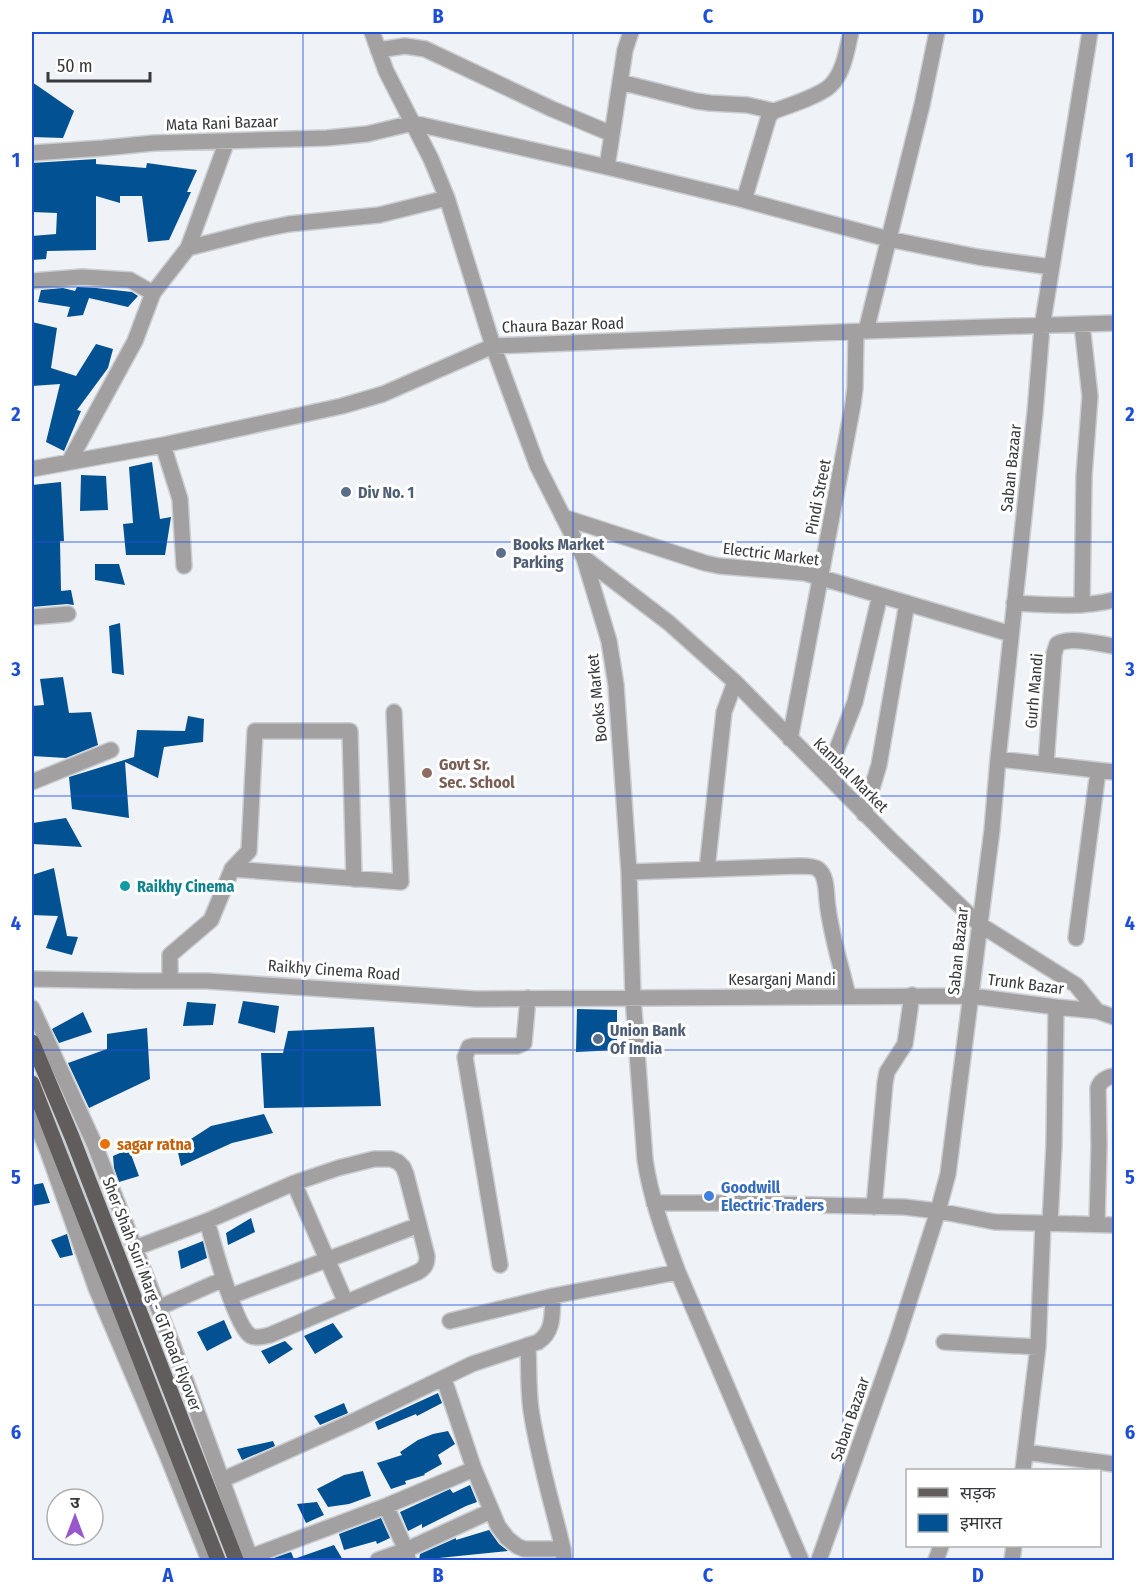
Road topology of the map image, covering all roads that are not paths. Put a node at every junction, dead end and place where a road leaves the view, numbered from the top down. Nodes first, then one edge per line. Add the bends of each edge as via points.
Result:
1 (372, 32) edge
2 (631, 32) edge
3 (851, 32) edge
4 (937, 32) edge
5 (1090, 32) edge
6 (378, 50) junction
7 (620, 82) junction
8 (774, 111) junction
9 (413, 123) junction
10 (612, 134) junction
11 (228, 141) junction
12 (32, 153) edge
13 (607, 167) junction
14 (447, 198) junction
15 (744, 200) junction
16 (888, 239) junction
17 (188, 248) junction
18 (1051, 267) junction
19 (32, 281) edge
20 (153, 292) junction
21 (1114, 323) edge
22 (1082, 325) junction
23 (1042, 327) junction
24 (861, 331) junction
25 (493, 346) junction
26 (163, 445) junction
27 (69, 462) junction
28 (32, 469) edge
29 (563, 517) junction
30 (584, 558) junction
31 (184, 566) dead end
32 (821, 577) junction
33 (880, 595) junction
34 (1114, 600) edge
35 (907, 603) junction
36 (1014, 603) junction
37 (1082, 605) junction
38 (68, 614) dead end
39 (32, 617) edge
40 (1011, 634) junction
41 (1114, 646) edge
42 (735, 682) junction
43 (394, 712) dead end
44 (790, 739) junction
45 (111, 750) dead end
46 (998, 759) junction
47 (1046, 764) junction
48 (1098, 771) junction
49 (1114, 772) edge
50 (826, 775) junction
51 (32, 782) edge
52 (864, 814) junction
53 (232, 869) junction
54 (707, 869) junction
55 (629, 872) junction
56 (354, 879) junction
57 (979, 924) junction
58 (1076, 938) dead end
59 (32, 979) edge
60 (170, 981) junction
61 (912, 995) junction
62 (931, 995) joint
63 (848, 996) junction
64 (972, 996) junction
65 (633, 997) junction
66 (528, 998) junction
67 (1056, 1007) junction
68 (32, 1008) edge
69 (1097, 1011) junction
70 (1114, 1017) edge
71 (32, 1042) edge
72 (1114, 1076) edge
73 (32, 1083) edge
74 (32, 1113) edge
75 (294, 1184) junction
76 (654, 1203) junction
77 (874, 1207) junction
78 (938, 1211) junction
79 (207, 1221) junction
80 (1047, 1223) junction
81 (1096, 1224) junction
82 (419, 1225) junction
83 (1114, 1225) edge
84 (135, 1248) junction
85 (327, 1259) junction
86 (500, 1265) dead end
87 (678, 1272) junction
88 (224, 1279) junction
89 (231, 1296) junction
90 (553, 1296) junction
91 (346, 1303) junction
92 (158, 1308) junction
93 (450, 1321) dead end
94 (944, 1342) dead end
95 (528, 1345) junction
96 (1038, 1347) junction
97 (444, 1379) junction
98 (1026, 1452) junction
99 (1114, 1464) edge
100 (474, 1469) junction
101 (1023, 1469) edge
102 (222, 1480) junction
103 (386, 1506) junction
104 (491, 1511) junction
105 (407, 1555) edge
106 (531, 1555) edge
107 (563, 1555) edge
108 (245, 1559) edge
109 (209, 1560) edge
110 (218, 1560) edge
111 (378, 1560) edge
112 (801, 1560) edge
113 (819, 1560) edge

1 - 6 street, Books Market
2 - 7 street
3 - 8 street via 844,61 830,86
4 - 16 street, Pindi Street
5 - 18 street, Saban Bazaar
6 - 9 street, Books Market
6 - 10 street via 405,46 425,49
7 - 8 street via 710,104 747,105
7 - 10 street
8 - 15 street via 766,124
9 - 11 street, Mata Rani Bazaar via 327,138
9 - 13 street
9 - 14 street, Books Market
10 - 13 street
11 - 12 street, Mata Rani Bazaar
11 - 17 street
13 - 15 street
14 - 17 street via 379,215 289,224
14 - 25 street, Books Market
15 - 16 street
16 - 18 street
16 - 24 street, Pindi Street
17 - 20 street
18 - 23 street, Saban Bazaar
19 - 20 street via 82,277 130,280
20 - 27 street via 135,341
21 - 22 street, Chaura Bazar Road
22 - 23 street, Chaura Bazar Road
22 - 37 street via 1090,396
23 - 24 street, Chaura Bazar Road
23 - 36 street, Saban Bazaar
24 - 25 street, Chaura Bazar Road
24 - 32 street, Pindi Street via 854,404
25 - 26 street, Chaura Bazar Road via 383,394
25 - 29 street, Books Market via 537,465
26 - 27 street, Chaura Bazar Road
26 - 31 street via 180,499
27 - 28 street, Chaura Bazar Road
29 - 30 street, Books Market
29 - 32 street, Electric Market via 712,565
30 - 42 street, Kambal Market via 669,623
30 - 55 street, Books Market via 614,665
32 - 33 street, Electric Market
32 - 44 street, Pindi Street
33 - 35 street, Electric Market
33 - 50 street via 855,702
34 - 37 street
35 - 40 street, Electric Market
35 - 52 street via 879,765
36 - 37 street
36 - 40 street, Saban Bazaar
38 - 39 street
40 - 46 street, Saban Bazaar
41 - 47 street, Gurh Mandi via 1078,641 1057,644
42 - 44 street, Kambal Market
42 - 54 street via 724,712
43 - 56 street via 401,882
44 - 50 street, Kambal Market
45 - 51 street
46 - 47 street
46 - 57 street, Saban Bazaar
47 - 48 street
48 - 49 street
48 - 58 street
50 - 52 street, Kambal Market
52 - 57 street, Kambal Market
53 - 56 street
53 - 56 street via 249,851 255,731 350,731
53 - 60 street via 211,920 170,955
54 - 55 street
54 - 63 street via 811,866 819,870 826,885 830,923
55 - 65 street, Books Market
57 - 64 street, Saban Bazaar
57 - 69 street, Kambal Market via 1076,985
59 - 60 street, Raikhy Cinema Road
60 - 66 street, Raikhy Cinema Road via 259,983 476,999
61 - 62 street, Kesarganj Mandi
61 - 63 street, Kesarganj Mandi
61 - 77 street via 903,1051 887,1072 885,1083
62 - 64 street, Trunk Bazar
63 - 65 street, Kesarganj Mandi
64 - 67 street, Trunk Bazar
64 - 78 street, Saban Bazaar via 948,1174
65 - 66 street, Raikhy Cinema Road
65 - 76 street, Books Market via 645,1160
66 - 86 street via 524,1043 473,1046 465,1057
67 - 69 street, Trunk Bazar
67 - 80 street via 1054,1145
68 - 84 street via 94,1143
69 - 70 street, Trunk Bazar
71 - 108 main road, Sher Shah Suri Marg - GT Road Flyover
72 - 81 street via 1098,1088
73 - 110 main road
74 - 109 street via 96,1288
75 - 79 street
75 - 82 street via 374,1159 398,1161
75 - 85 street
76 - 77 street
76 - 87 street, Books Market
77 - 78 street
78 - 80 street via 983,1220
78 - 113 street, Saban Bazaar
79 - 84 street
79 - 88 street
80 - 81 street
80 - 96 street
81 - 83 street
82 - 85 street
82 - 91 street via 427,1256 424,1269
84 - 92 street
85 - 89 street
85 - 91 street
87 - 90 street
87 - 112 street, Books Market
88 - 89 street
88 - 92 street
89 - 91 street via 242,1326 251,1336 259,1337
90 - 93 street
90 - 95 street via 551,1327 544,1338
92 - 102 street
94 - 96 street
95 - 97 street via 472,1364
95 - 107 street via 531,1410
96 - 98 street
97 - 100 street
97 - 102 street
98 - 99 street
98 - 101 street
100 - 103 street
100 - 104 street
102 - 108 street
103 - 105 street
103 - 108 street
104 - 105 street
104 - 106 street via 507,1538
105 - 111 street
106 - 107 street

